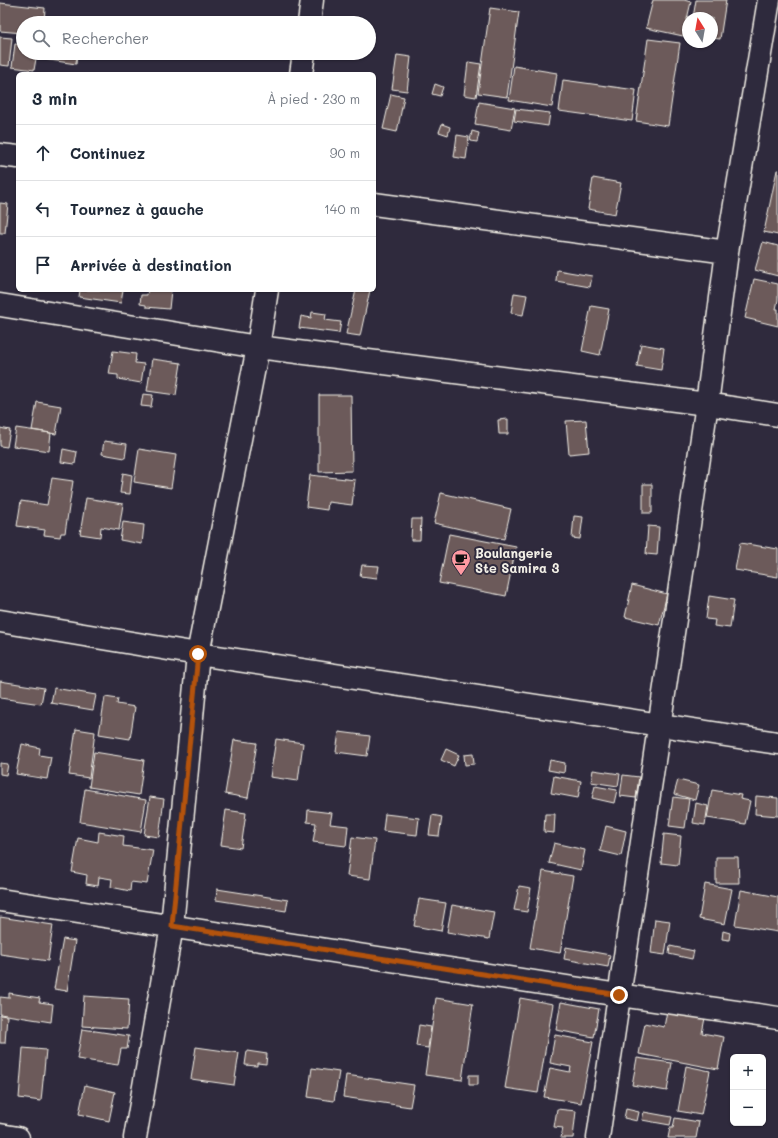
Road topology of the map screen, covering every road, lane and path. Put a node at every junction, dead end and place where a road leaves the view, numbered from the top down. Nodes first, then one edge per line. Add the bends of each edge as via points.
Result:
1 (312, 0) edge
2 (769, 0) edge
3 (310, 16) edge
4 (303, 60) edge
5 (301, 72) edge
6 (0, 155) edge
7 (16, 157) edge
8 (376, 204) edge
9 (727, 252) junction
10 (267, 292) edge
11 (0, 305) edge
12 (258, 347) junction
13 (707, 404) junction
14 (778, 415) edge
15 (0, 621) edge
16 (198, 654) junction
17 (660, 724) junction
18 (778, 743) edge
19 (0, 900) edge
20 (172, 926) junction
21 (619, 995) junction
22 (778, 1018) edge
23 (0, 1135) edge
24 (18, 1138) edge
25 (135, 1138) edge
26 (598, 1138) edge

1 - 3 street
2 - 9 street
4 - 5 street
6 - 7 street
8 - 9 street
9 - 13 street
10 - 12 street
11 - 12 street
12 - 13 street
12 - 16 street
13 - 14 street
13 - 17 street
15 - 16 street
16 - 17 street
16 - 20 street
17 - 18 street
17 - 21 street
19 - 20 street
20 - 21 street
20 - 25 street
21 - 22 street
21 - 26 street
23 - 24 street

